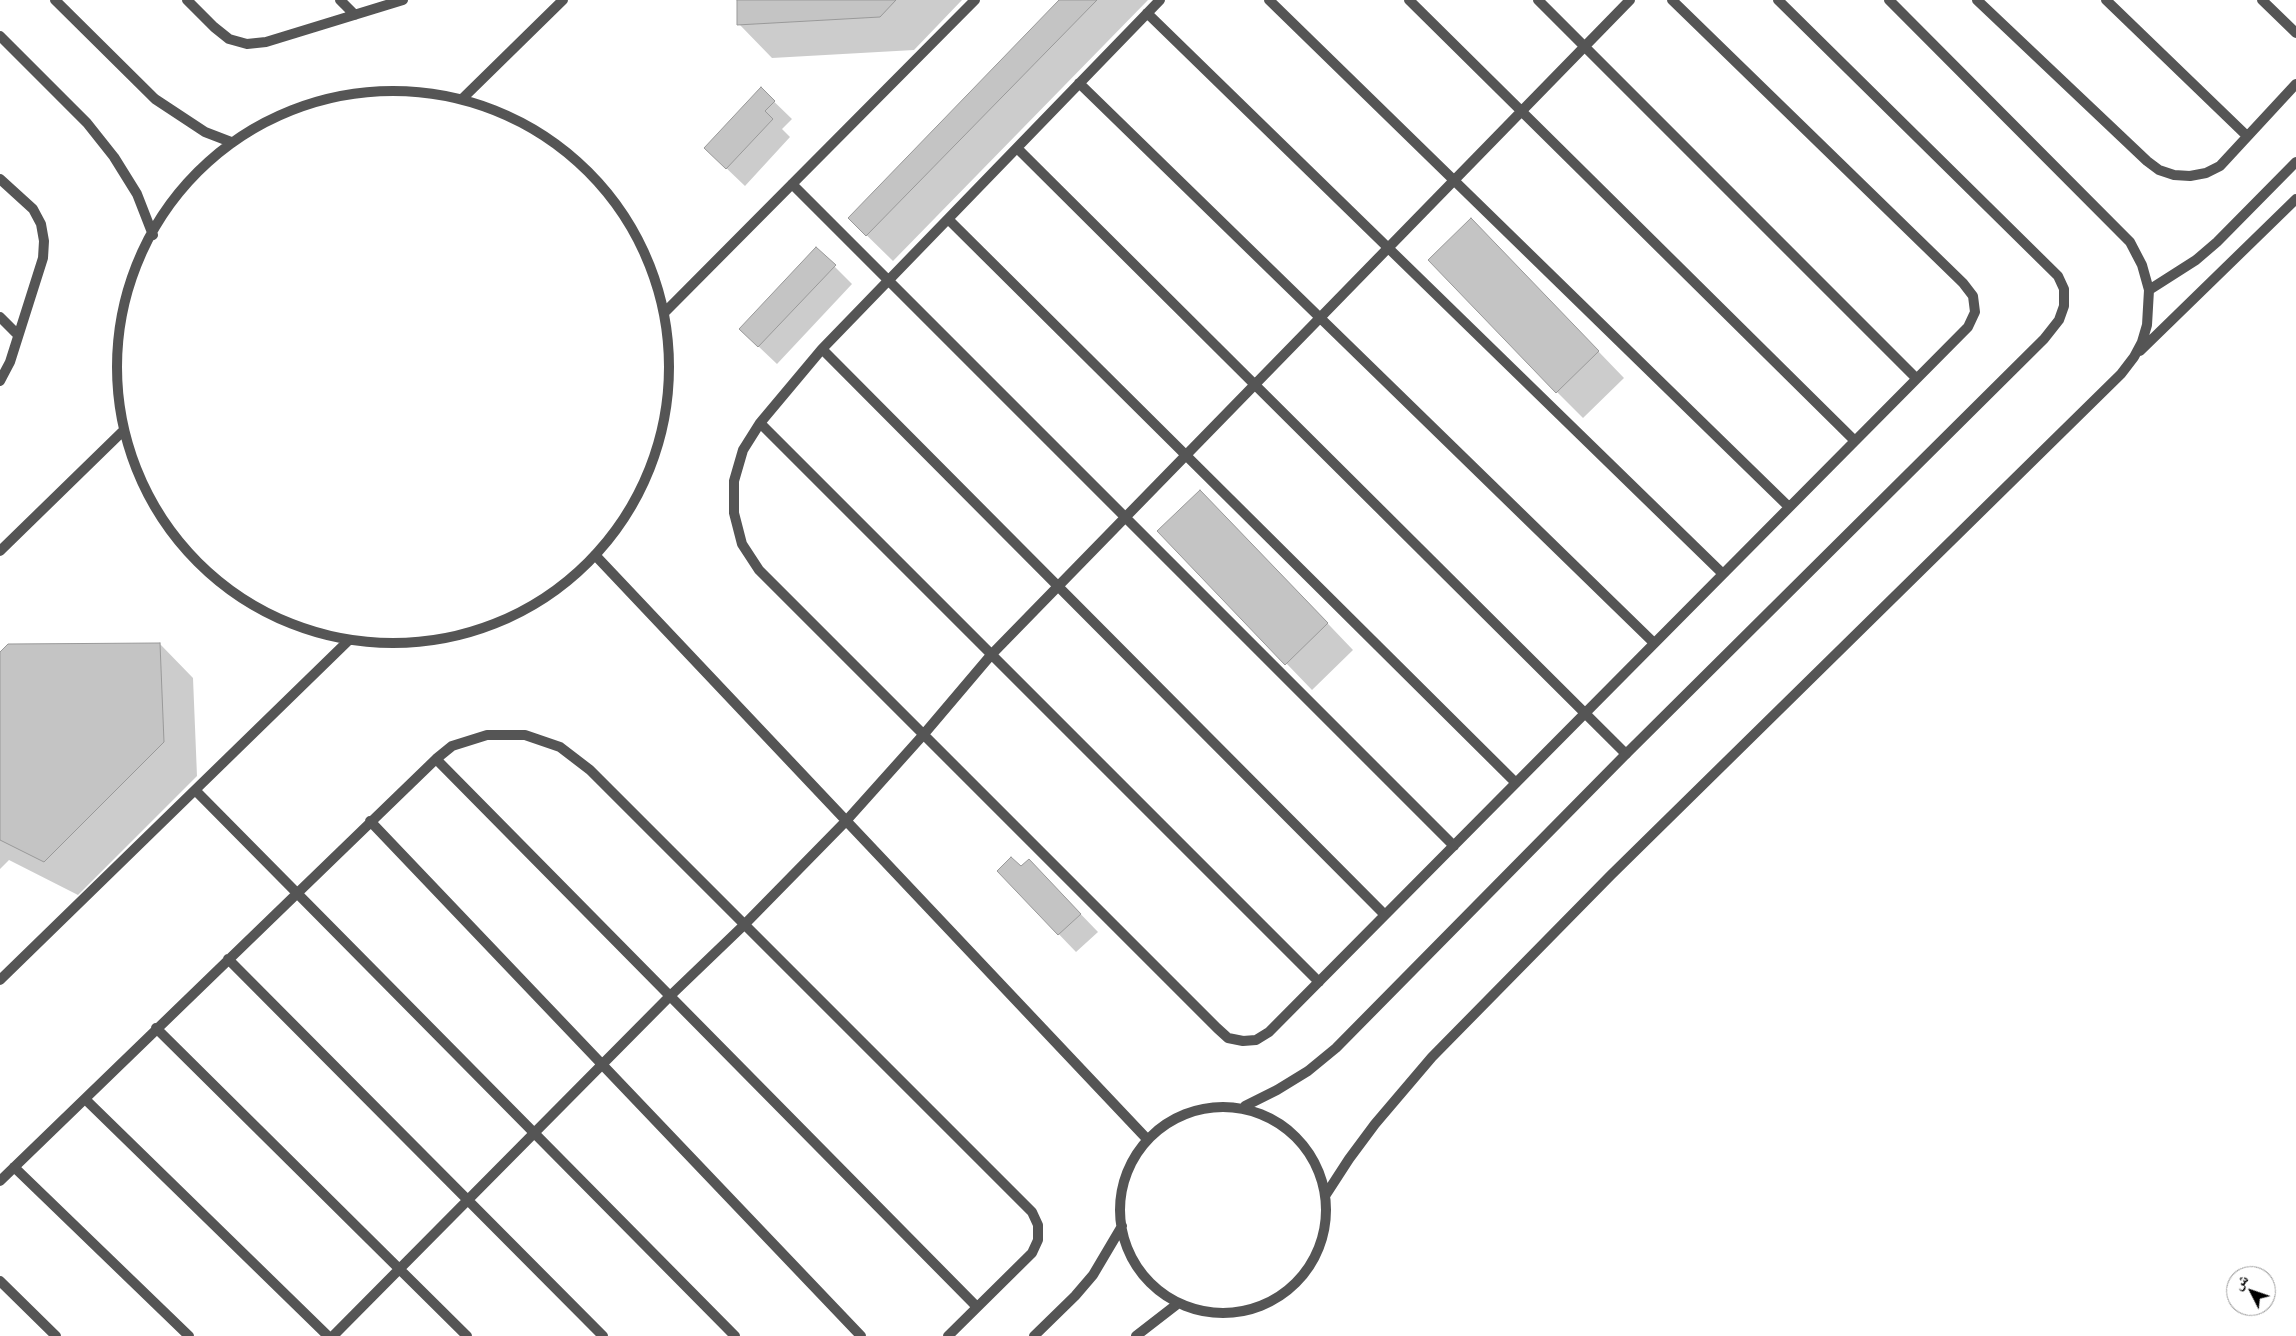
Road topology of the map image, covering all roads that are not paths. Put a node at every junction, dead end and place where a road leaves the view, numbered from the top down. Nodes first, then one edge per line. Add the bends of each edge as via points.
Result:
1 (55, 0) edge
2 (187, 0) edge
3 (340, 0) edge
4 (403, 0) edge
5 (563, 0) edge
6 (975, 0) edge
7 (1160, 0) edge
8 (1269, 0) edge
9 (1410, 0) edge
10 (1538, 0) edge
11 (1630, 0) edge
12 (1672, 0) edge
13 (1778, 0) edge
14 (1889, 0) edge
15 (1977, 0) edge
16 (2106, 0) edge
17 (2262, 0) edge
18 (1147, 13) junction
19 (355, 16) junction
20 (2296, 33) edge
21 (0, 36) edge
22 (1585, 46) junction
23 (1079, 83) junction
24 (2296, 84) edge
25 (462, 99) junction
26 (1522, 111) junction
27 (2247, 136) junction
28 (231, 142) junction
29 (1017, 148) junction
30 (2296, 162) edge
31 (0, 179) edge
32 (1454, 180) junction
33 (792, 184) junction
34 (2296, 200) edge
35 (948, 219) junction
36 (153, 235) junction
37 (1388, 248) junction
38 (888, 281) junction
39 (2148, 290) junction
40 (664, 313) junction
41 (0, 317) edge
42 (1320, 318) junction
43 (18, 335) junction
44 (822, 349) junction
45 (2134, 357) junction
46 (1916, 378) junction
47 (0, 381) edge
48 (1254, 385) junction
49 (760, 423) junction
50 (122, 432) junction
51 (1855, 441) junction
52 (1186, 455) junction
53 (1789, 508) junction
54 (1125, 518) junction
55 (0, 551) edge
56 (595, 555) junction
57 (1723, 574) junction
58 (1058, 587) junction
59 (348, 641) junction
60 (1654, 644) junction
61 (991, 655) junction
62 (1584, 714) junction
63 (924, 734) junction
64 (1626, 754) junction
65 (436, 759) junction
66 (1516, 783) junction
67 (195, 790) junction
68 (370, 821) junction
69 (846, 821) junction
70 (1454, 846) junction
71 (296, 892) junction
72 (1385, 915) junction
73 (744, 925) junction
74 (228, 959) junction
75 (0, 980) edge
76 (1319, 982) junction
77 (670, 996) junction
78 (156, 1028) junction
79 (603, 1066) junction
80 (84, 1099) junction
81 (1244, 1106) junction
82 (535, 1134) junction
83 (1147, 1139) junction
84 (14, 1167) junction
85 (0, 1181) edge
86 (1325, 1196) junction
87 (468, 1200) junction
88 (1122, 1226) junction
89 (400, 1269) junction
90 (0, 1281) edge
91 (1176, 1305) junction
92 (977, 1307) junction
93 (56, 1336) edge
94 (189, 1336) edge
95 (328, 1336) edge
96 (333, 1336) edge
97 (467, 1336) edge
98 (603, 1336) edge
99 (735, 1336) edge
100 (861, 1336) edge
101 (948, 1336) edge
102 (1034, 1336) edge
103 (1136, 1336) edge

1 - 28 street via 155,99 205,132
2 - 19 street via 229,39 247,44 266,42
3 - 19 street
4 - 19 street
5 - 25 street
6 - 33 street
7 - 18 street
8 - 32 street
9 - 26 street
10 - 22 street
11 - 22 street
12 - 46 street via 1973,296 1975,312 1968,327
13 - 64 street via 2052,270 2064,289 2064,306 2059,320 2044,339
14 - 39 street via 2130,242 2142,265
15 - 27 street via 2159,170 2174,175 2206,173 2220,166
16 - 27 street
17 - 20 street
18 - 23 street
18 - 37 street
21 - 36 street via 87,123 114,157 137,194
22 - 26 street
22 - 46 street
23 - 29 street
23 - 42 street
24 - 27 street
25 - 28 street via 402,90 342,95 284,113
25 - 40 street via 533,128 594,176 639,240
26 - 32 street
26 - 51 street
28 - 36 street via 173,199
29 - 35 street
29 - 48 street
30 - 39 street via 2203,254
31 - 43 street via 33,209 41,224 44,241 43,258
32 - 37 street
32 - 53 street
33 - 38 street
33 - 40 street
34 - 45 street
35 - 38 street
35 - 52 street
36 - 50 street via 133,271 116,351
37 - 42 street
37 - 57 street
38 - 44 street
38 - 54 street
39 - 45 street via 2147,325
40 - 56 street via 669,378 658,442 634,503
41 - 43 street
42 - 48 street
42 - 60 street
43 - 47 street
44 - 49 street
44 - 58 street
45 - 86 street via 2121,374 1625,861 1432,1056 1375,1124
46 - 51 street
48 - 52 street
48 - 62 street
49 - 61 street
49 - 63 street via 743,450 734,481 734,513 742,544 759,570
50 - 55 street
50 - 59 street via 152,508 203,571 270,617
51 - 53 street
52 - 54 street
52 - 66 street
53 - 57 street
54 - 58 street
54 - 70 street
56 - 59 street via 543,599 482,629 416,643
56 - 69 street
57 - 60 street
58 - 61 street
58 - 72 street
59 - 67 street
60 - 62 street
61 - 63 street
61 - 76 street
62 - 64 street
62 - 66 street
63 - 69 street
63 - 76 street via 1228,1038 1242,1042 1256,1040 1269,1032
64 - 81 street via 1336,1048 1308,1071
65 - 68 street
65 - 73 street via 452,746 487,735 525,735 560,747 590,770
65 - 77 street
66 - 70 street
67 - 71 street
67 - 75 street
68 - 71 street
68 - 79 street
69 - 73 street
69 - 83 street
70 - 72 street
71 - 74 street
71 - 82 street
72 - 76 street
73 - 77 street
73 - 92 street via 1032,1212 1038,1225 1038,1240 1032,1253
74 - 78 street
74 - 87 street
77 - 79 street
77 - 92 street
78 - 80 street
78 - 89 street
79 - 82 street
79 - 100 street
80 - 84 street
80 - 95 street
81 - 83 street via 1202,1106 1163,1124
81 - 86 street via 1289,1135 1308,1154
82 - 87 street
82 - 99 street
83 - 88 street via 1124,1180 1120,1203
84 - 85 street
84 - 94 street
86 - 91 street via 1321,1241 1313,1262 1283,1296 1263,1308 1219,1316 1197,1313
87 - 89 street
87 - 98 street
88 - 91 street via 1143,1270
88 - 102 street via 1093,1275
89 - 96 street
89 - 97 street
90 - 93 street
91 - 103 street
92 - 101 street

